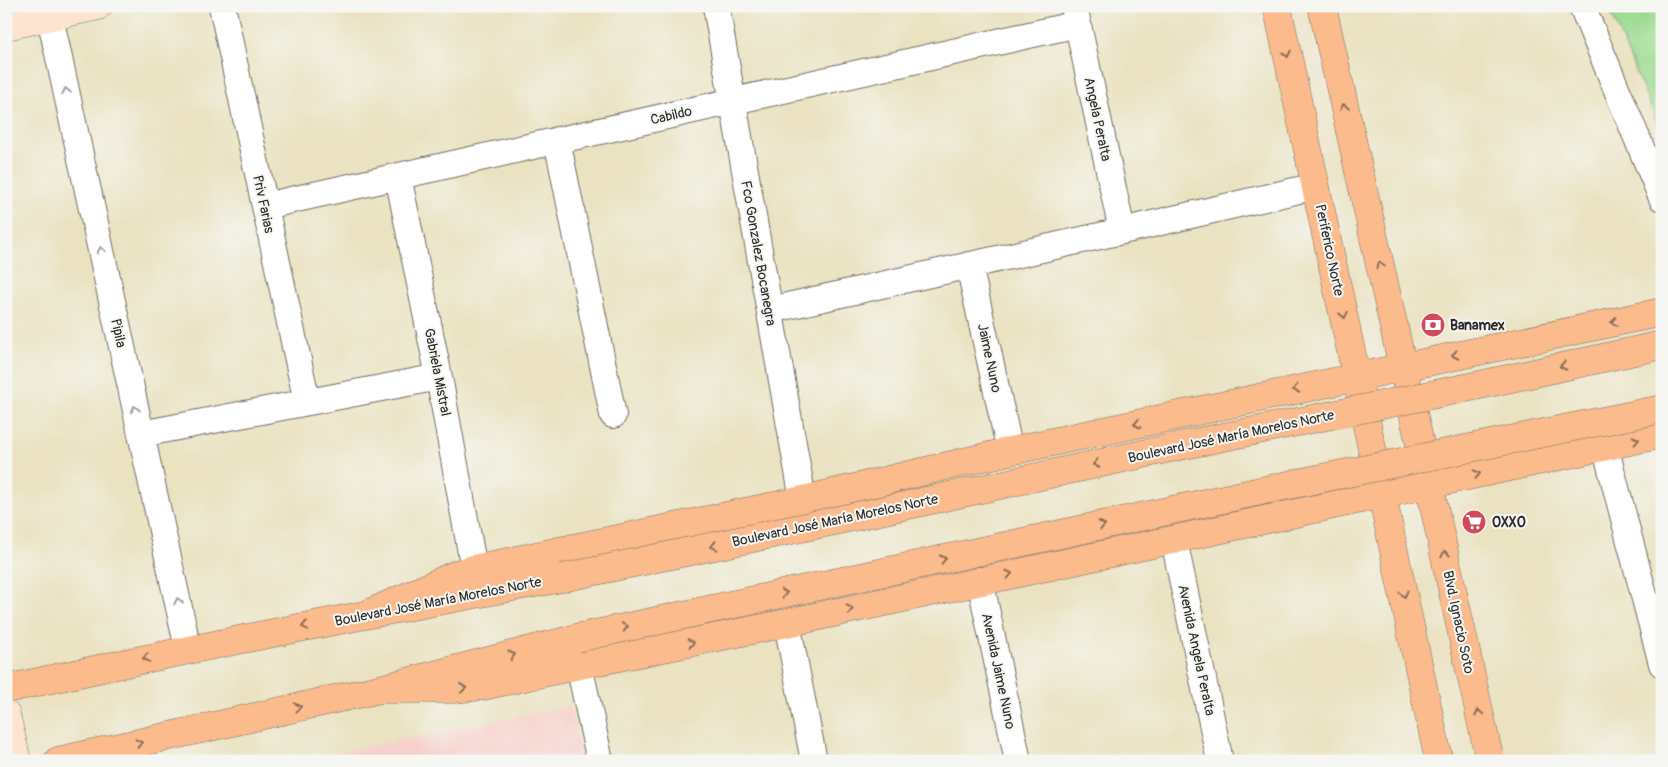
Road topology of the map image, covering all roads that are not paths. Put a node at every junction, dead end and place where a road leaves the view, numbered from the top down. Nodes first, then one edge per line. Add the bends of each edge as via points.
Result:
1 (98, 6) edge
2 (222, 6) edge
3 (716, 6) edge
4 (1277, 6) edge
5 (1322, 6) edge
6 (1582, 6) edge
7 (1076, 15) edge
8 (50, 17) junction
9 (6, 26) edge
10 (732, 101) junction
11 (557, 140) junction
12 (398, 176) junction
13 (1316, 186) junction
14 (1662, 198) edge
15 (265, 206) junction
16 (1122, 231) junction
17 (969, 265) junction
18 (770, 310) junction
19 (1662, 312) edge
20 (1662, 345) edge
21 (1403, 366) junction
22 (1356, 376) junction
23 (439, 377) junction
24 (306, 402) junction
25 (1662, 408) edge
26 (613, 415) dead end
27 (141, 434) junction
28 (1662, 434) edge
29 (1605, 446) junction
30 (1010, 451) junction
31 (1429, 484) junction
32 (1382, 495) junction
33 (803, 500) junction
34 (1174, 540) junction
35 (474, 569) junction
36 (980, 580) junction
37 (370, 613) junction
38 (787, 623) junction
39 (188, 649) junction
40 (1662, 664) edge
41 (579, 665) junction
42 (380, 688) junction
43 (6, 689) edge
44 (6, 715) edge
45 (17, 761) edge
46 (58, 761) edge
47 (600, 761) edge
48 (814, 761) edge
49 (1018, 761) edge
50 (1220, 761) edge
51 (1439, 761) edge
52 (1490, 761) edge

1 - 8 street
2 - 15 street, Priv Farias
3 - 10 street, Fco Gonzalez Bocanegra
4 -> 13 main road, Periferico Norte
21 -> 5 main road
6 - 14 street
7 - 10 street, Cabildo
7 - 16 street, Angela Peralta
8 - 9 street
27 -> 8 street, Pipila
10 - 11 street, Cabildo
10 - 18 street, Fco Gonzalez Bocanegra
11 - 12 street, Cabildo
11 - 26 street
12 - 15 street, Cabildo
12 - 23 street, Gabriela Mistral
13 - 16 street
13 -> 22 main road, Periferico Norte
15 - 24 street, Priv Farias
16 - 17 street
17 - 18 street
17 - 30 street, Jaime Nuno
18 - 33 street, Fco Gonzalez Bocanegra
19 -> 21 main road
20 -> 37 main road, Boulevard José María Morelos Norte, bridge via 562,578
21 - 22 main road
21 - 31 main road
22 -> 30 main road
22 - 32 main road, Periferico Norte
23 - 24 street
23 - 35 street, Gabriela Mistral
24 - 27 street
42 -> 25 main road, bridge via 577,638
39 -> 27 street, Pipila
29 -> 28 main road
31 -> 29 main road
29 - 40 street
30 - 33 main road
31 - 32 main road
52 -> 31 main road, Blvd. Ignacio Soto
32 - 34 main road
32 -> 51 main road
33 - 35 main road
36 -> 34 main road
34 - 50 street, Avenida Angela Peralta
35 - 37 main road
38 -> 36 main road
36 - 49 street, Avenida Jaime Nuno
37 -> 39 main road, Boulevard José María Morelos Norte
41 -> 38 main road
38 - 48 street
39 -> 43 main road, Boulevard José María Morelos Norte
42 -> 41 main road via 452,690
41 - 47 street
46 -> 42 main road
44 - 45 street

